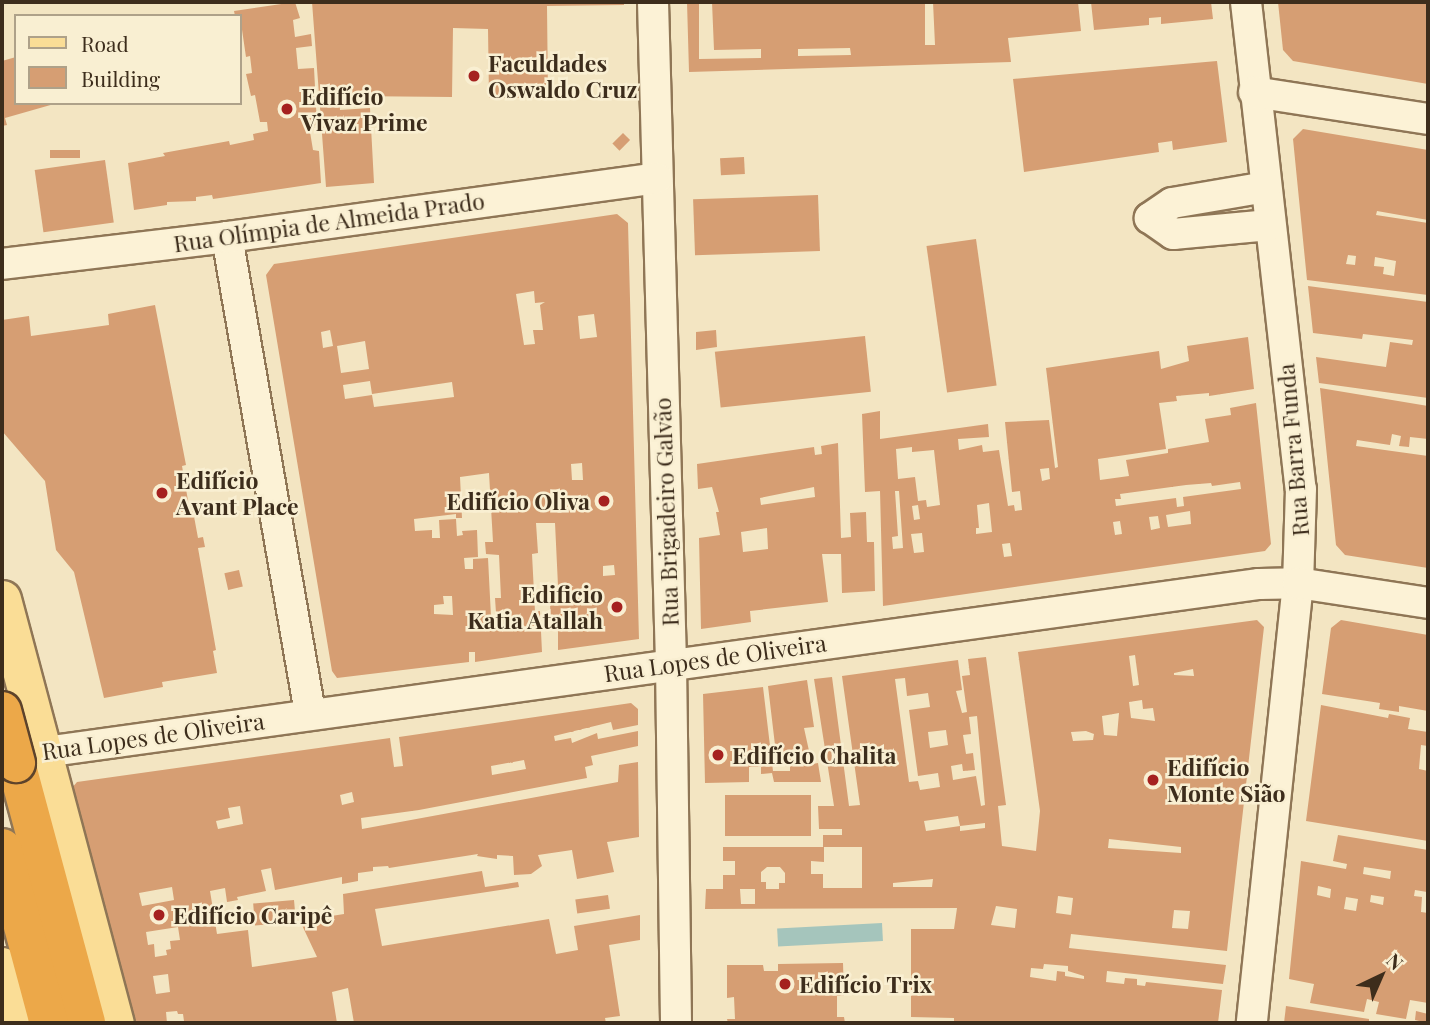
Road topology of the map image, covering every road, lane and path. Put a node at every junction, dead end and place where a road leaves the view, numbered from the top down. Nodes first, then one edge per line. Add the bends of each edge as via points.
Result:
1 (653, 2) edge
2 (1246, 2) edge
3 (1254, 92) junction
4 (1428, 119) edge
5 (657, 177) junction
6 (1266, 187) junction
7 (1270, 225) junction
8 (227, 237) junction
9 (2, 264) edge
10 (1298, 583) junction
11 (2, 599) edge
12 (1428, 603) edge
13 (671, 664) junction
14 (2, 711) edge
15 (310, 713) junction
16 (44, 752) junction
17 (2, 758) edge
18 (2, 848) edge
19 (49, 1023) edge
20 (86, 1023) edge
21 (115, 1023) edge
22 (676, 1023) edge
23 (1252, 1023) edge

1 - 5 street, Rua Brigadeiro Galvão
2 - 3 street, Rua Barra Funda
3 - 4 street
3 - 6 street, Rua Barra Funda
5 - 8 street, Rua Olímpia de Almeida Prado
5 - 13 street, Rua Brigadeiro Galvão
6 - 7 street, Rua Barra Funda
6 - 7 street via 1172,203 1150,218 1172,233
7 - 10 street, Rua Barra Funda via 1301,489
8 - 9 street, Rua Olímpia de Almeida Prado
8 - 15 street
10 - 12 street, Rua Lopes de Oliveira
10 - 13 street, Rua Lopes de Oliveira via 1245,586
10 - 23 street, Rua Barra Funda
11 - 16 main road
13 - 15 street, Rua Lopes de Oliveira
13 - 22 street, Rua Brigadeiro Galvão
14 - 20 highway, bridge
15 - 16 street, Rua Lopes de Oliveira
16 - 17 street, Rua Lopes de Oliveira
16 - 21 main road
18 - 19 highway

